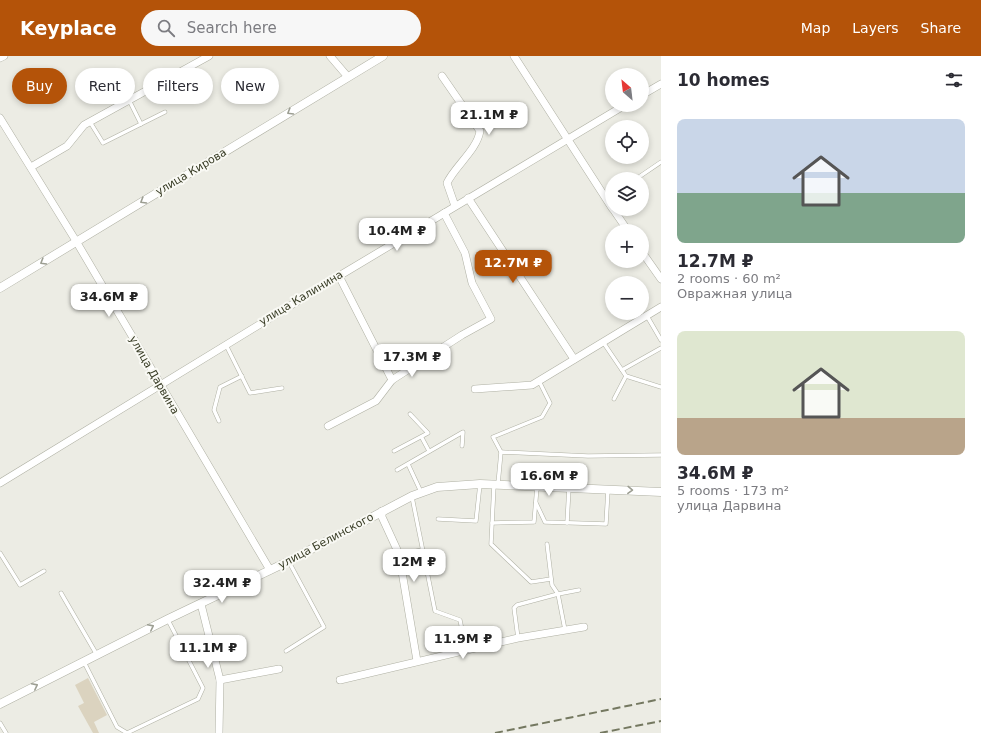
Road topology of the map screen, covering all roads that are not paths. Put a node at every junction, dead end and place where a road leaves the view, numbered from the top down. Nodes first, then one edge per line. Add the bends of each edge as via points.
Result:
1 (4, 56) edge
2 (209, 56) edge
3 (330, 56) edge
4 (383, 56) edge
5 (514, 56) edge
6 (0, 58) edge
7 (442, 76) dead end
8 (348, 77) junction
9 (661, 84) edge
10 (649, 91) edge
11 (135, 96) edge
12 (121, 104) edge
13 (130, 104) edge
14 (165, 112) dead end
15 (613, 112) edge
16 (0, 118) edge
17 (90, 122) junction
18 (142, 124) junction
19 (568, 139) junction
20 (661, 162) edge
21 (31, 167) junction
22 (646, 172) edge
23 (605, 191) edge
24 (468, 198) junction
25 (455, 206) junction
26 (444, 213) junction
27 (76, 241) junction
28 (649, 262) edge
29 (339, 276) junction
30 (661, 279) edge
31 (0, 288) edge
32 (661, 307) edge
33 (649, 314) edge
34 (639, 320) edge
35 (648, 320) edge
36 (661, 340) edge
37 (603, 342) junction
38 (226, 344) junction
39 (661, 348) edge
40 (574, 359) junction
41 (622, 370) junction
42 (242, 376) junction
43 (626, 376) junction
44 (392, 380) junction
45 (539, 382) junction
46 (159, 385) junction
47 (661, 387) edge
48 (282, 388) dead end
49 (475, 389) dead end
50 (614, 398) dead end
51 (410, 414) dead end
52 (219, 421) dead end
53 (328, 426) dead end
54 (422, 438) junction
55 (462, 446) dead end
56 (394, 451) dead end
57 (429, 451) junction
58 (501, 452) junction
59 (661, 455) edge
60 (408, 464) junction
61 (397, 470) dead end
62 (0, 483) edge
63 (480, 484) junction
64 (496, 485) junction
65 (537, 487) junction
66 (569, 488) junction
67 (608, 490) junction
68 (421, 492) junction
69 (661, 492) edge
70 (412, 496) junction
71 (536, 502) junction
72 (382, 511) junction
73 (438, 520) dead end
74 (492, 523) junction
75 (567, 523) junction
76 (546, 544) dead end
77 (423, 550) junction
78 (0, 553) edge
79 (399, 554) junction
80 (289, 561) junction
81 (270, 570) junction
82 (44, 571) dead end
83 (551, 578) junction
84 (579, 590) dead end
85 (61, 593) dead end
86 (558, 594) junction
87 (201, 604) junction
88 (168, 619) junction
89 (584, 627) dead end
90 (565, 630) junction
91 (518, 638) junction
92 (466, 650) junction
93 (286, 651) dead end
94 (97, 655) junction
95 (417, 661) junction
96 (84, 662) junction
97 (279, 669) dead end
98 (220, 680) junction
99 (340, 680) dead end
100 (0, 704) edge
101 (0, 723) edge
102 (6, 733) edge
103 (219, 733) edge

1 - 6 street
2 - 11 street
3 - 8 street
4 - 8 street, улица Кирова
5 - 19 street
7 - 25 street via 480,132 479,139 453,171 447,183
8 -> 27 street, улица Кирова
9 - 10 street
12 - 17 street
13 - 18 lane
14 - 18 lane
15 - 19 street, улица Калинина
16 - 21 street, улица Дарвина
17 - 18 lane via 103,143
17 - 21 street via 84,125 67,146
19 - 23 street
19 - 24 street, улица Калинина
20 - 22 lane
21 - 27 street, улица Дарвина
24 - 25 street, улица Калинина
24 - 40 street
25 - 26 street, улица Калинина
26 - 29 street, улица Калинина
26 - 44 street via 465,253 472,283 491,319
27 -> 31 street, улица Кирова
27 - 46 street, улица Дарвина
28 - 30 street
29 - 38 street, улица Калинина
29 - 44 street
32 - 33 street
34 - 37 street
35 - 36 lane
37 - 40 street
37 - 41 lane
38 - 42 lane
38 - 46 street, улица Калинина
39 - 41 lane
40 - 45 street
41 - 43 lane
42 - 48 lane via 250,393
42 - 52 lane via 220,387 214,410
43 - 47 lane
43 - 50 lane
44 - 53 street via 376,401
45 - 49 street via 532,385 489,386
45 - 58 lane via 550,403 542,417 493,437
46 - 62 street, улица Калинина
46 - 81 street, улица Дарвина
51 - 54 lane via 428,433
54 - 56 lane
54 - 57 lane
55 - 57 lane via 463,432
57 - 60 lane
58 - 59 lane via 588,456
58 - 64 lane
60 - 61 lane
60 - 68 lane
63 - 64 street, улица Белинского
63 - 68 street, улица Белинского via 437,487
63 - 73 lane via 476,522
64 - 65 street, улица Белинского
64 - 74 lane
65 - 66 street, улица Белинского
65 - 71 lane
66 - 67 street, улица Белинского
66 - 75 lane
67 -> 69 street, улица Белинского
67 - 75 lane via 606,524
68 - 70 street, улица Белинского
70 - 72 street, улица Белинского
70 - 77 lane
71 - 74 lane via 534,522
71 - 75 lane via 545,522
72 - 79 street via 382,517
72 - 80 street, улица Белинского
74 - 83 lane via 491,544 531,582
76 - 83 lane
77 - 79 lane
77 - 92 lane via 435,611 460,620
78 - 82 lane via 20,585
79 - 95 street
80 - 81 street, улица Белинского
80 - 93 lane via 324,627
81 - 87 street, улица Белинского
83 - 86 lane
84 - 86 lane
85 - 94 lane
86 - 90 lane
86 - 91 lane via 514,608
87 - 88 street, улица Белинского
87 - 98 street
94 -> 88 street, улица Белинского
88 - 96 lane via 203,688 198,698 127,733 117,728
89 - 90 street
90 - 91 street
91 - 92 street
92 - 95 street
94 - 96 street, улица Белинского
95 - 99 street
100 -> 96 street, улица Белинского
97 - 98 street
98 - 103 street
101 - 102 lane

